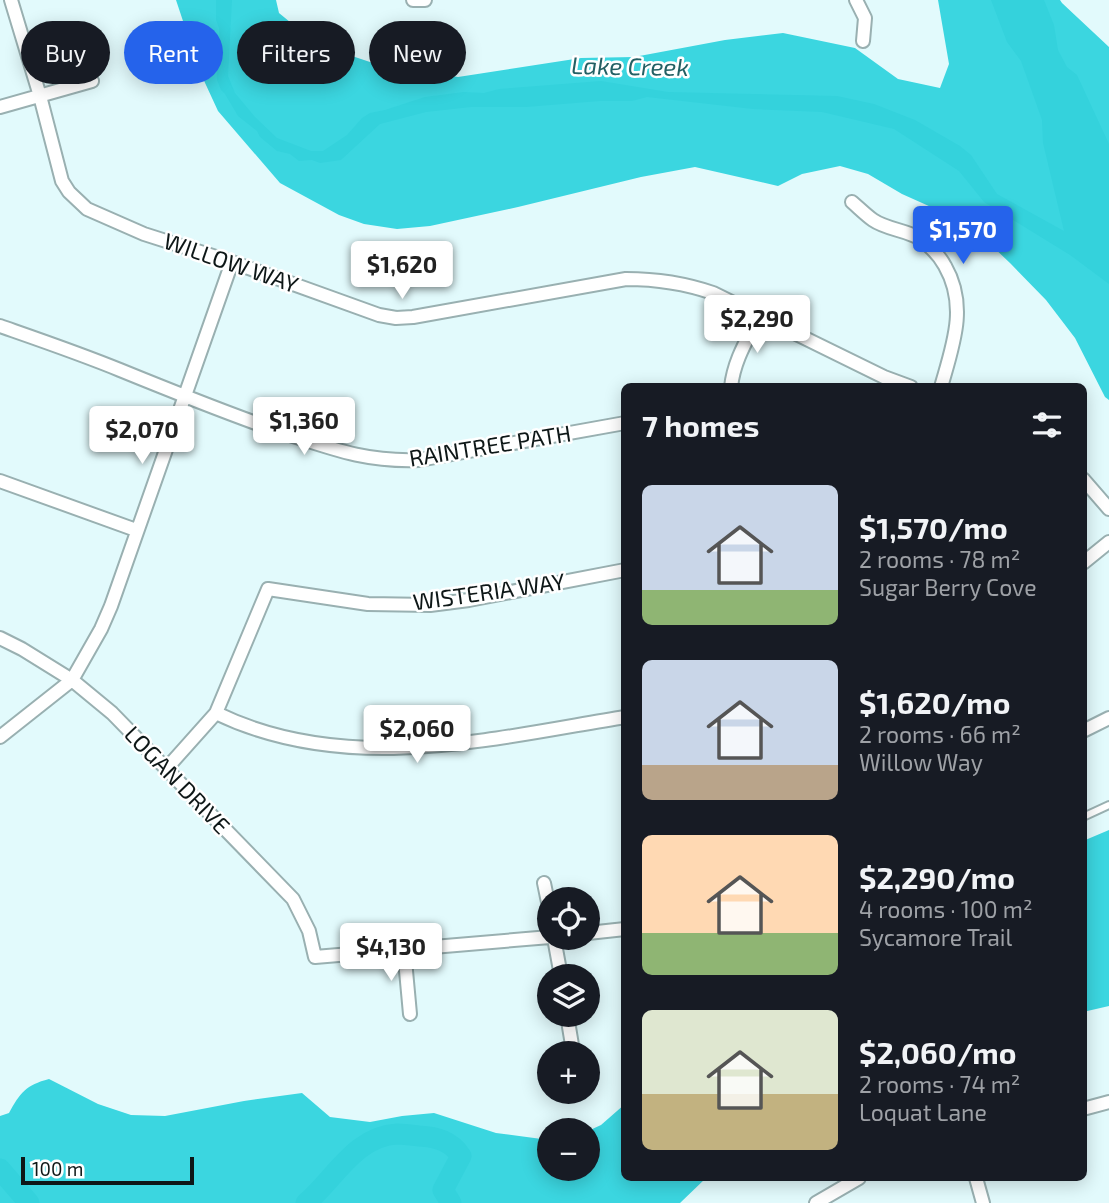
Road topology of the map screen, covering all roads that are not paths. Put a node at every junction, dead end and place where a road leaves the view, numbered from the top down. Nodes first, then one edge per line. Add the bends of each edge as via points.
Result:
1 (11, 0) edge
2 (413, 0) edge
3 (425, 0) edge
4 (856, 0) edge
5 (863, 41) dead end
6 (82, 84) edge
7 (40, 96) junction
8 (0, 107) edge
9 (852, 202) dead end
10 (232, 262) junction
11 (759, 316) junction
12 (0, 326) edge
13 (732, 383) edge
14 (900, 383) edge
15 (942, 383) edge
16 (184, 397) junction
17 (621, 424) edge
18 (0, 481) edge
19 (1087, 484) edge
20 (1109, 509) edge
21 (136, 530) junction
22 (1109, 542) edge
23 (1087, 560) edge
24 (621, 571) edge
25 (0, 638) edge
26 (72, 680) junction
27 (216, 713) junction
28 (621, 718) edge
29 (1109, 718) edge
30 (1087, 729) edge
31 (0, 737) edge
32 (166, 769) junction
33 (1109, 805) edge
34 (1087, 815) edge
35 (544, 883) dead end
36 (545, 887) edge
37 (621, 929) edge
38 (600, 932) edge
39 (537, 939) edge
40 (404, 949) junction
41 (410, 1014) dead end
42 (1109, 1102) edge
43 (1087, 1108) edge
44 (854, 1181) edge
45 (977, 1181) edge
46 (816, 1203) edge
47 (983, 1203) edge

1 - 7 street, WILLOW WAY
2 - 3 street
4 - 5 street via 865,18
6 - 7 street
7 - 8 street
7 - 10 street, WILLOW WAY via 59,174 78,203 144,234
9 - 15 street via 874,221 918,238 937,255 950,276 957,317
10 - 11 street, WILLOW WAY via 396,318 626,279 704,289
10 - 16 street
11 - 13 street via 742,347
11 - 14 street, WILLOW WAY
12 - 16 street, RAINTREE PATH
16 - 17 street, RAINTREE PATH via 340,452 399,461
16 - 21 street
18 - 21 street
19 - 20 street
21 - 26 street via 111,606
22 - 23 street
24 - 27 street, WISTERIA WAY via 430,605 368,604 268,589
25 - 26 street, LOGAN DRIVE
26 - 31 street
26 - 32 street, LOGAN DRIVE
27 - 28 street via 278,736 380,749 462,744
27 - 32 street, WISTERIA WAY
29 - 30 street
32 - 40 street, LOGAN DRIVE via 293,899 309,931 315,957
33 - 34 lane
35 - 36 street
37 - 38 street
39 - 40 street
40 - 41 street
42 - 43 street
44 - 46 street
45 - 47 street

